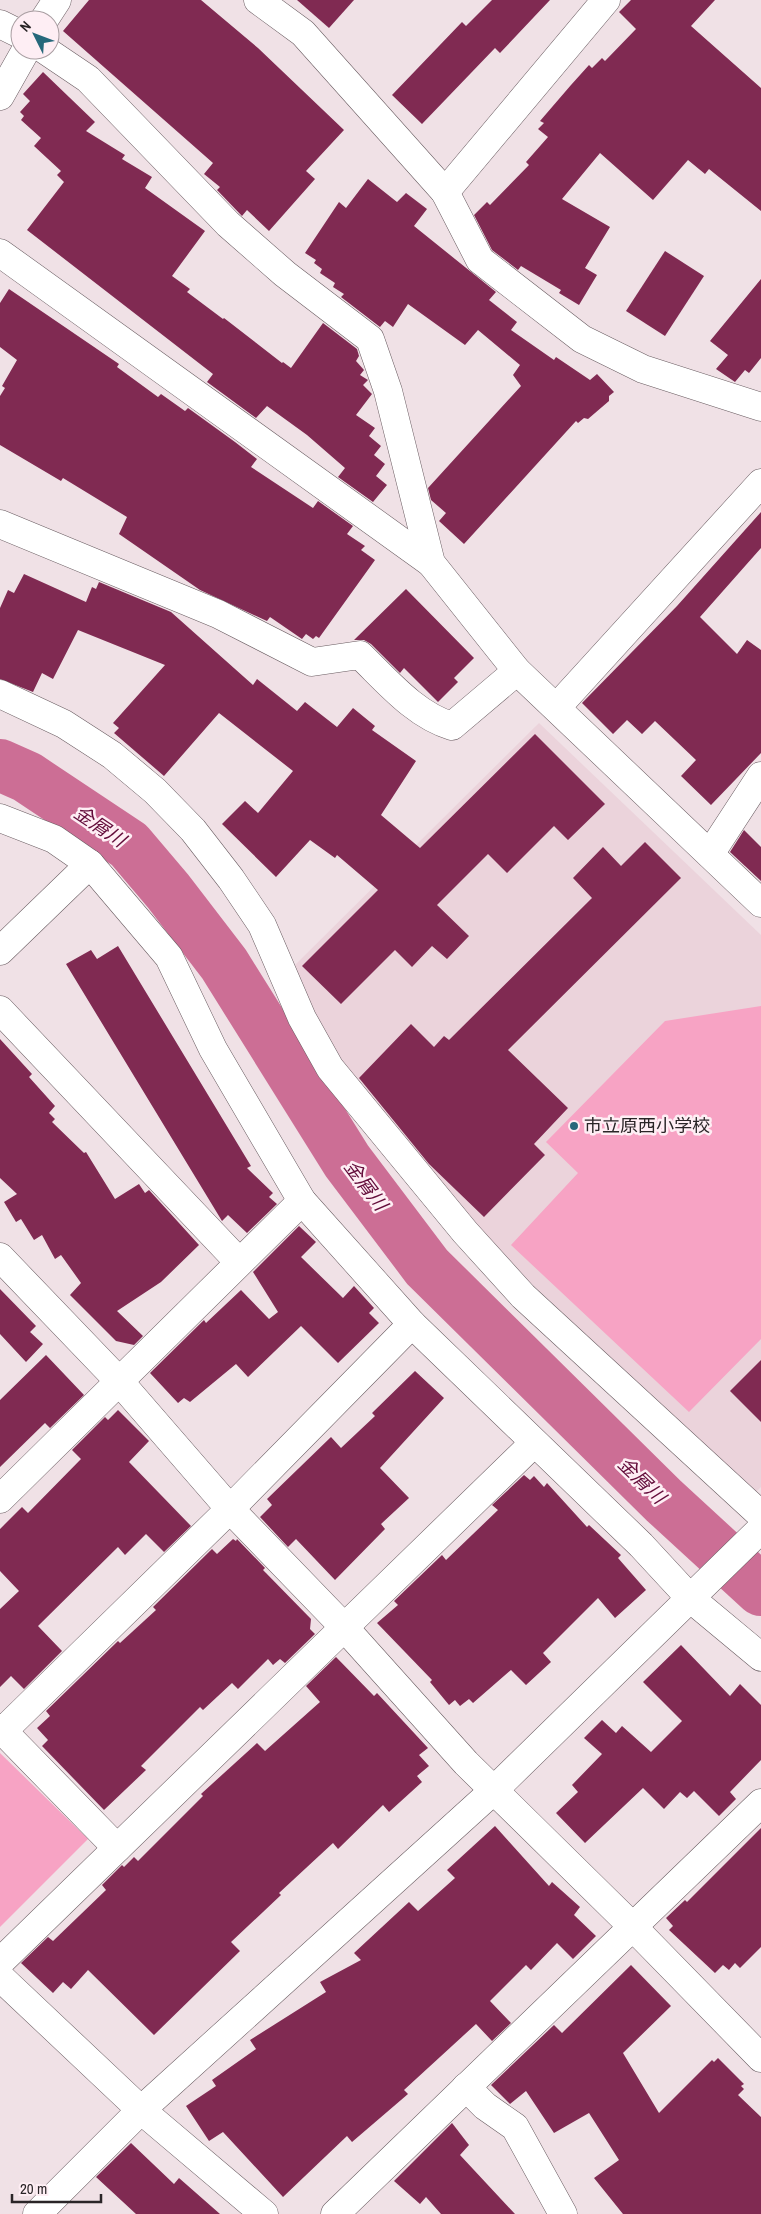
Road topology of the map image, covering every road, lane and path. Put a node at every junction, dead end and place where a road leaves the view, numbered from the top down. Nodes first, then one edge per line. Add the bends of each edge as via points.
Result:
1 (258, 0) edge
2 (606, 0) edge
3 (20, 60) edge
4 (60, 60) edge
5 (0, 96) edge
6 (444, 192) junction
7 (0, 253) edge
8 (761, 407) edge
9 (761, 483) edge
10 (0, 524) edge
11 (431, 563) junction
12 (518, 671) junction
13 (0, 694) edge
14 (557, 707) junction
15 (761, 776) edge
16 (0, 818) edge
17 (710, 854) junction
18 (90, 864) junction
19 (761, 903) edge
20 (0, 951) edge
21 (0, 1010) edge
22 (302, 1201) junction
23 (1, 1261) edge
24 (239, 1262) junction
25 (412, 1324) junction
26 (119, 1381) junction
27 (534, 1443) junction
28 (0, 1499) edge
29 (230, 1508) junction
30 (761, 1515) edge
31 (761, 1530) edge
32 (690, 1598) junction
33 (343, 1626) junction
34 (761, 1657) edge
35 (2, 1730) edge
36 (493, 1791) junction
37 (757, 1813) edge
38 (117, 1848) junction
39 (632, 1926) junction
40 (0, 1962) edge
41 (0, 1977) edge
42 (761, 2058) edge
43 (466, 2087) junction
44 (141, 2110) junction
45 (37, 2214) edge
46 (264, 2214) edge
47 (335, 2214) edge
48 (563, 2214) edge

1 - 6 street via 303,33
2 - 6 street
3 - 5 street
4 - 11 street via 88,79 228,224 285,274 370,339 388,391
6 - 8 street via 480,260 582,339 643,369
7 - 11 street
9 - 14 street
10 - 12 street via 218,614 312,662 360,655 409,701 440,722 452,726
11 - 12 street
12 - 14 street
13 - 30 street via 64,724 112,755 193,830 262,925 302,1018 330,1068 465,1232 523,1296
14 - 17 street
15 - 17 street
16 - 18 street via 54,839
17 - 19 street
18 - 20 street
18 - 22 street via 168,957 213,1050
21 - 24 street
22 - 24 street
22 - 25 street
23 - 26 street
24 - 26 street
25 - 27 street
25 - 29 street
26 - 28 street
26 - 29 street
27 - 32 street via 641,1545
27 - 33 street
29 - 33 street
29 - 35 street
31 - 32 street
32 - 34 street
32 - 36 street
33 - 36 street
33 - 38 street
35 - 38 street
36 - 39 street
36 - 44 street
37 - 39 street
38 - 40 street
39 - 42 street
39 - 43 street
41 - 44 street
43 - 47 street
43 - 48 street via 485,2106 515,2127
44 - 45 street
44 - 46 street

